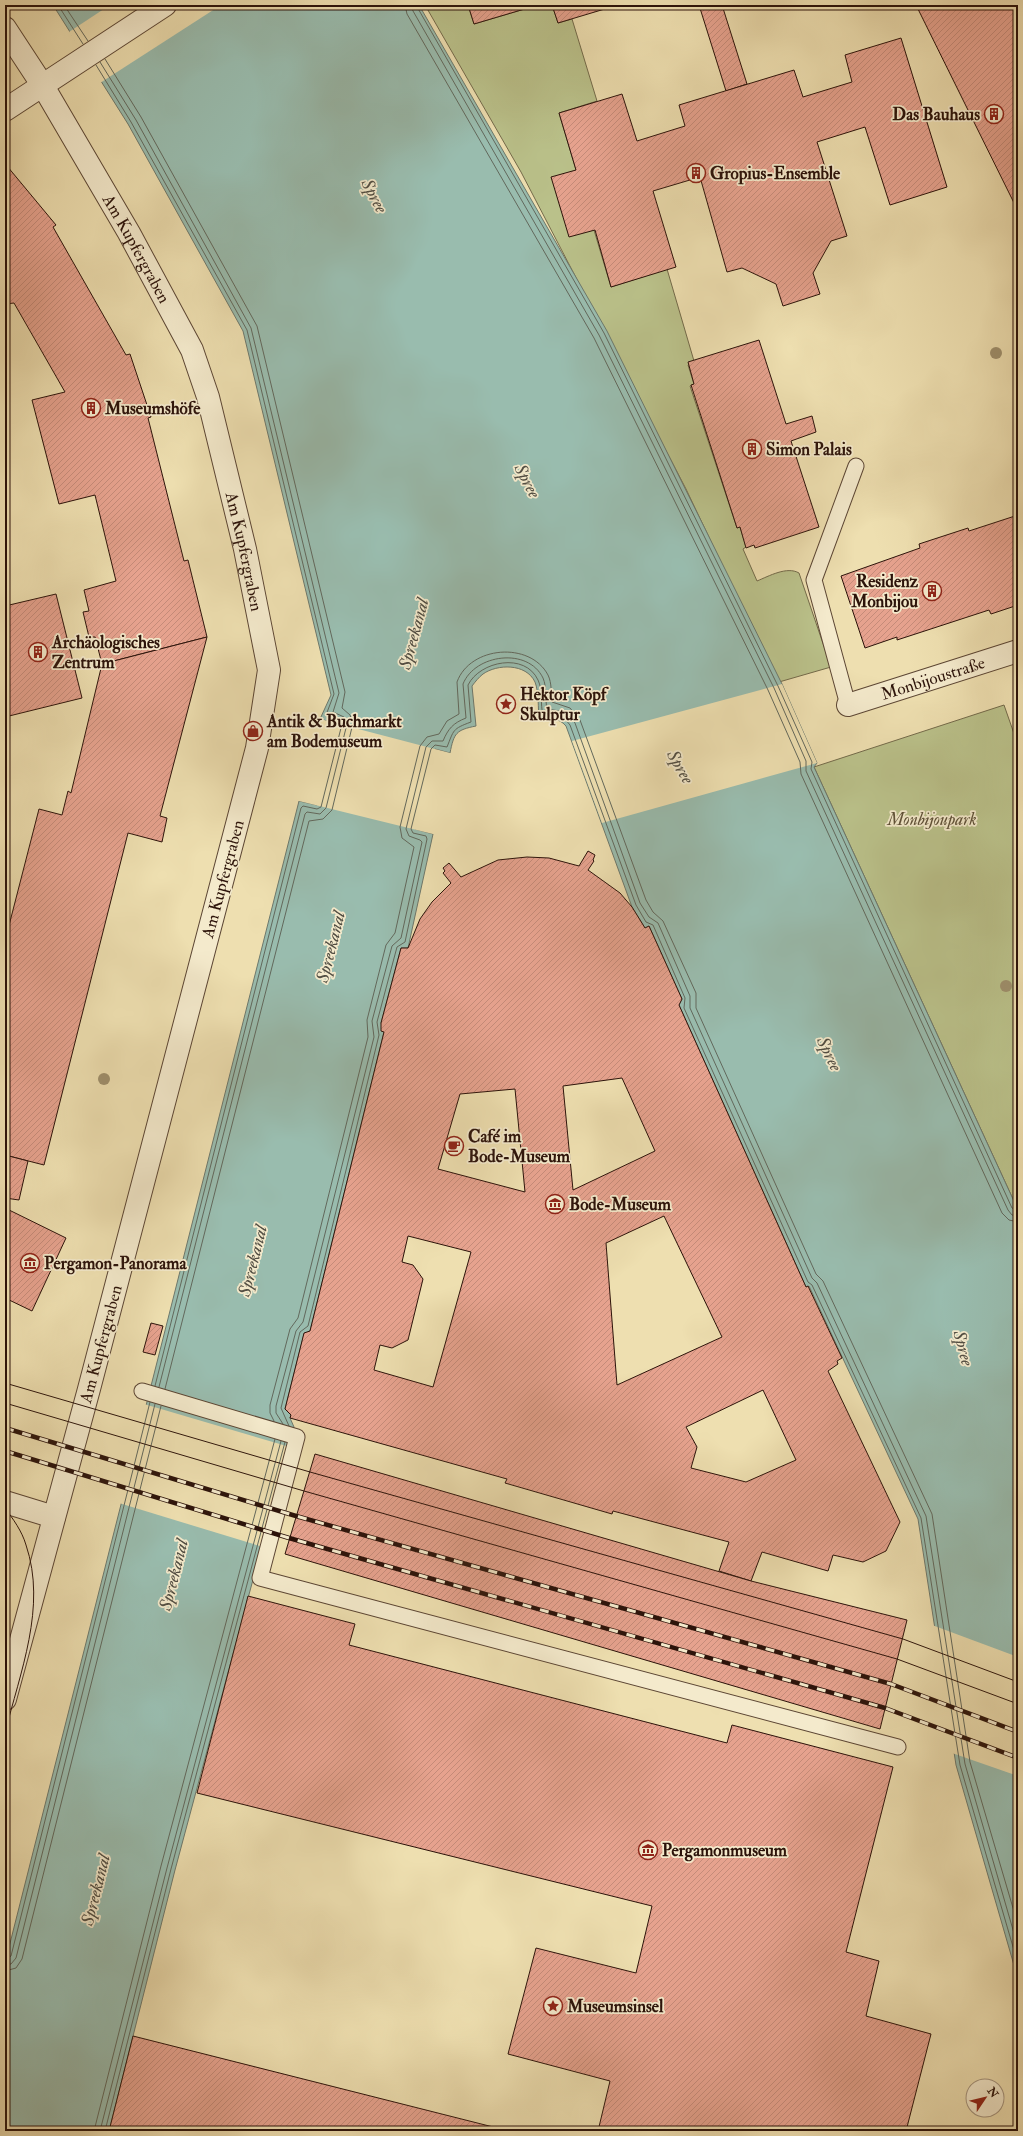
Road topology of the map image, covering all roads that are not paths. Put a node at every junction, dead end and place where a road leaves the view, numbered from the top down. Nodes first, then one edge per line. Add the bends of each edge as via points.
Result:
1 (165, 5) edge
2 (5, 28) edge
3 (43, 86) junction
4 (5, 110) edge
5 (856, 466) dead end
6 (1018, 651) edge
7 (848, 705) joint
8 (142, 1391) dead end
9 (5, 1502) edge
10 (54, 1517) junction
11 (5, 1699) edge
12 (898, 1747) dead end

1 - 3 street
2 - 3 street, Am Kupfergraben
3 - 4 street
3 - 10 street, Am Kupfergraben via 129,233 192,350 208,397 245,549 269,670 256,754
5 - 7 lane via 814,580
6 - 7 street, Monbijoustraße
8 - 12 lane via 297,1437 260,1578
9 - 10 street
10 - 11 street, Am Kupfergraben

